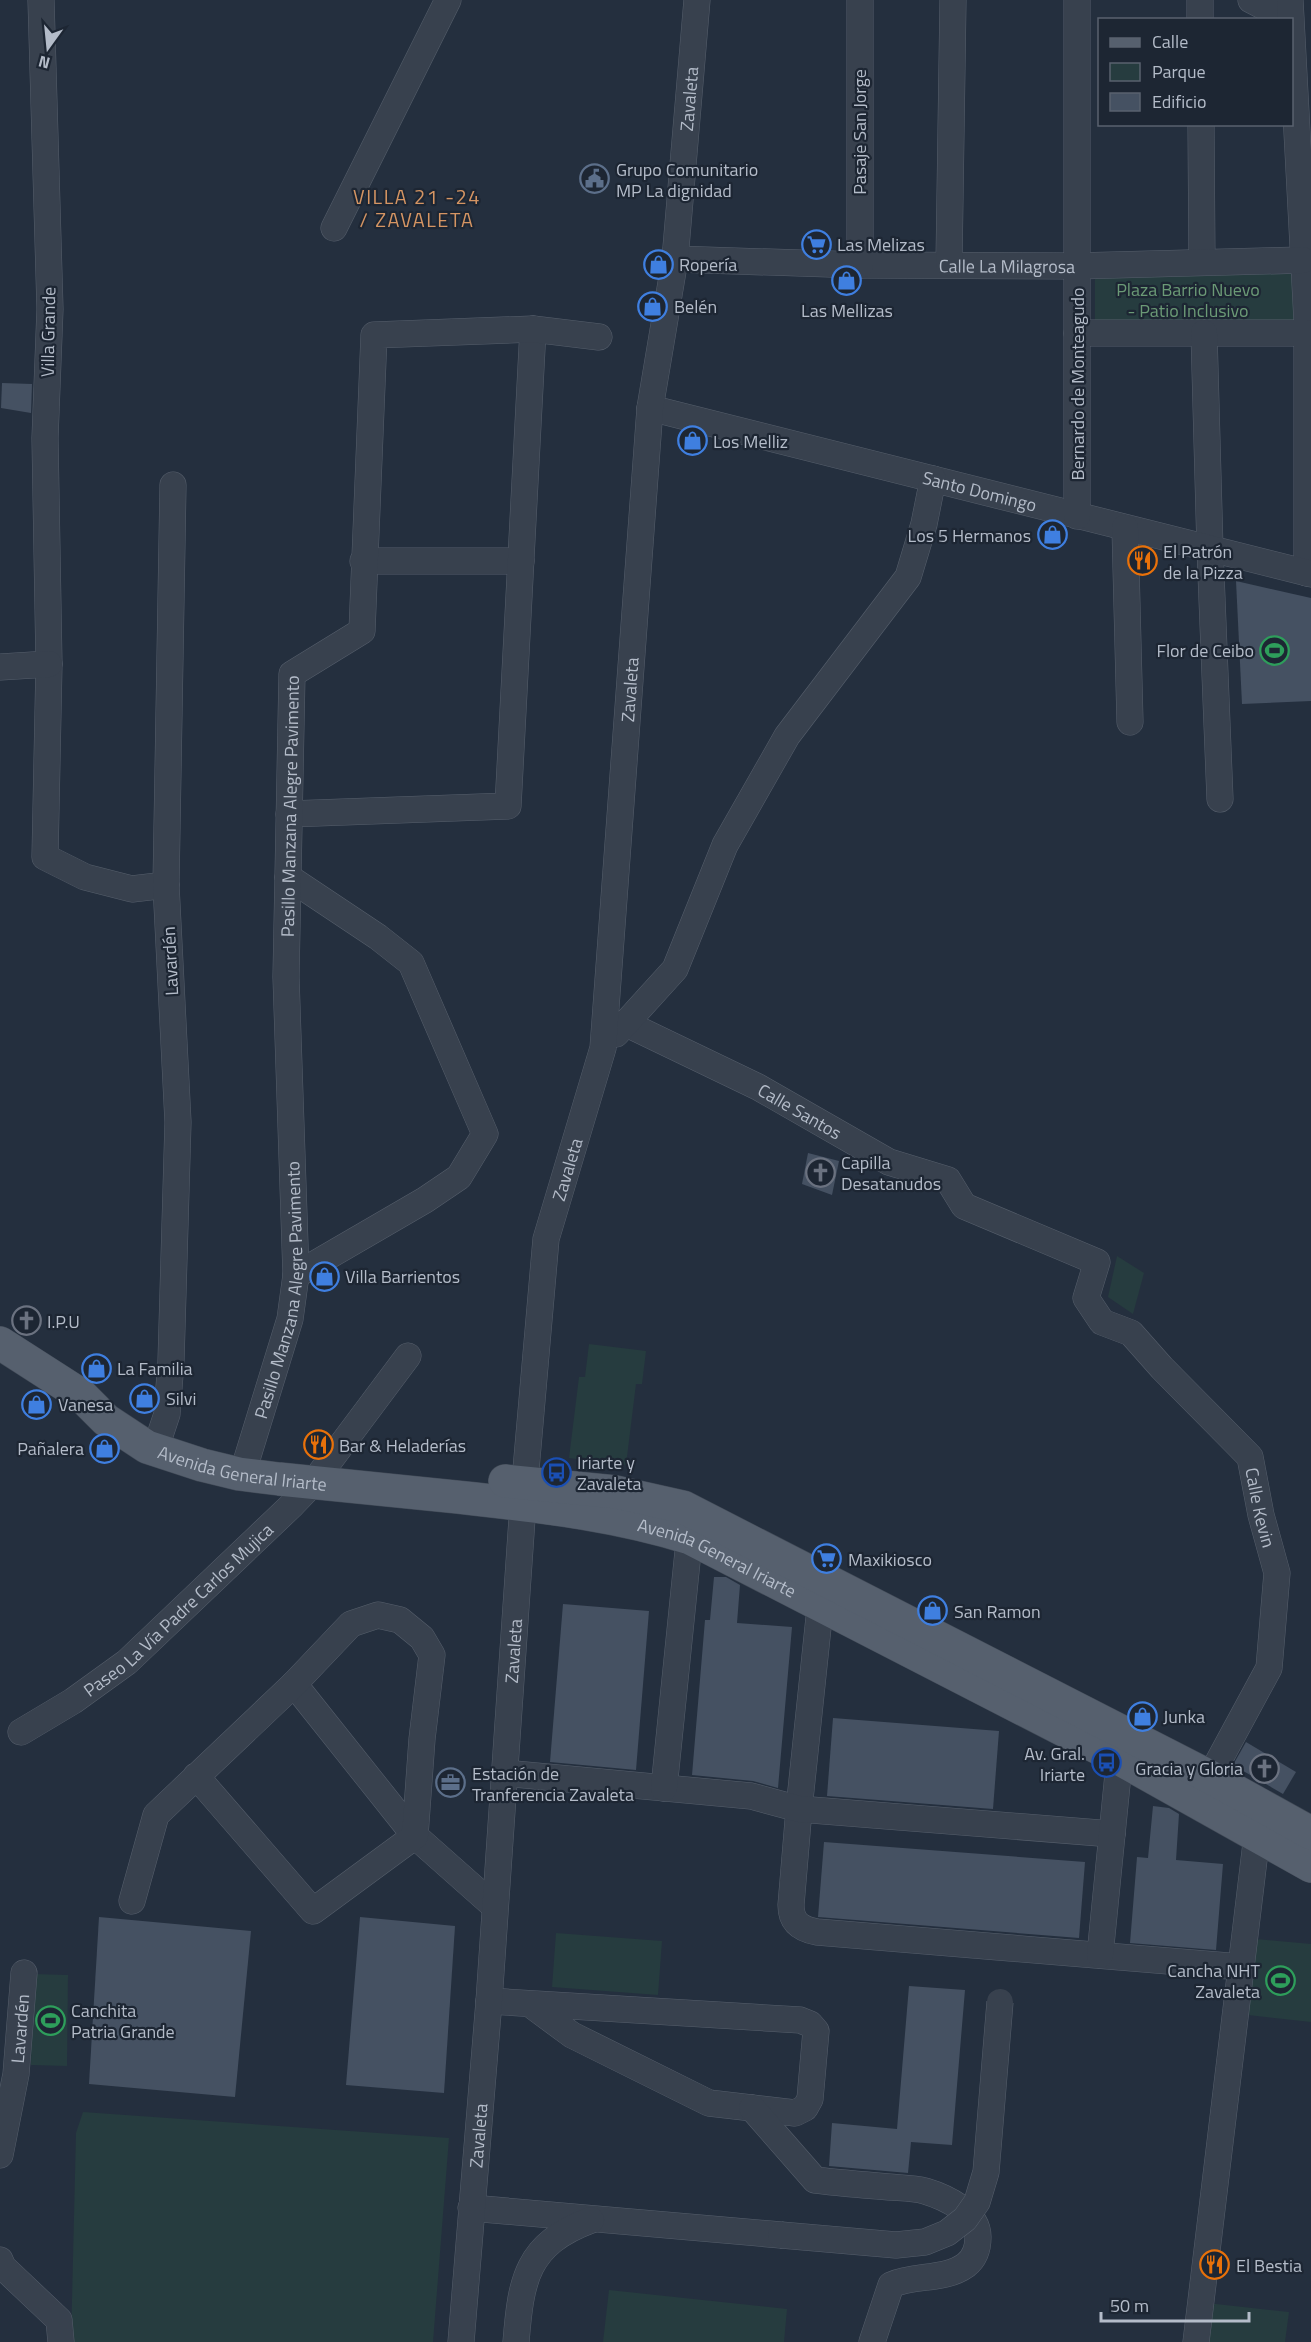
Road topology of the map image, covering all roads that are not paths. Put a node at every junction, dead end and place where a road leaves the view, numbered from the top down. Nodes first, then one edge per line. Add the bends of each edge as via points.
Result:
1 (41, 0) edge
2 (448, 0) edge
3 (697, 0) edge
4 (860, 0) edge
5 (953, 0) edge
6 (1077, 0) edge
7 (1200, 0) edge
8 (1251, 0) edge
9 (1290, 0) edge
10 (1200, 18) edge
11 (1287, 18) edge
12 (1291, 18) edge
13 (1293, 21) edge
14 (1311, 30) edge
15 (1293, 60) edge
16 (1201, 126) edge
17 (334, 228) dead end
18 (675, 259) junction
19 (1303, 260) junction
20 (1202, 261) junction
21 (950, 263) junction
22 (860, 265) junction
23 (1076, 266) junction
24 (1309, 325) edge
25 (533, 329) junction
26 (1077, 333) junction
27 (1204, 333) junction
28 (599, 337) dead end
29 (651, 408) junction
30 (933, 479) junction
31 (173, 485) dead end
32 (1077, 516) junction
33 (1125, 528) junction
34 (1210, 549) junction
35 (363, 561) junction
36 (521, 561) junction
37 (1309, 574) edge
38 (50, 664) junction
39 (0, 667) edge
40 (1130, 722) dead end
41 (1220, 799) dead end
42 (289, 814) junction
43 (288, 877) junction
44 (166, 885) junction
45 (625, 1023) junction
46 (603, 1048) junction
47 (1097, 1262) joint
48 (296, 1275) junction
49 (0, 1343) edge
50 (408, 1356) dead end
51 (81, 1395) junction
52 (160, 1435) junction
53 (246, 1462) junction
54 (317, 1477) junction
55 (524, 1493) junction
56 (691, 1525) junction
57 (822, 1592) junction
58 (294, 1683) junction
59 (21, 1732) dead end
60 (1121, 1745) junction
61 (504, 1773) junction
62 (196, 1776) junction
63 (1210, 1777) junction
64 (664, 1788) junction
65 (799, 1809) junction
66 (1259, 1820) junction
67 (1311, 1833) edge
68 (1112, 1834) junction
69 (416, 1836) junction
70 (1311, 1866) edge
71 (132, 1901) dead end
72 (494, 1906) junction
73 (1100, 1955) junction
74 (1241, 1967) junction
75 (24, 1973) dead end
76 (489, 2001) junction
77 (1000, 2002) dead end
78 (530, 2004) junction
79 (752, 2108) junction
80 (0, 2156) edge
81 (471, 2208) junction
82 (594, 2219) junction
83 (0, 2260) edge
84 (62, 2342) edge
85 (461, 2342) edge
86 (516, 2342) edge
87 (872, 2342) edge
88 (1196, 2342) edge

1 - 38 street, Villa Grande via 50,309 45,438
2 - 17 street
3 - 18 street, Zavaleta
4 - 22 street, Pasaje San Jorge
5 - 21 street
6 - 23 street, Bernardo de Monteagudo
7 - 10 street
8 - 11 street
9 - 12 street
13 - 14 street
15 - 19 street
16 - 20 street
18 - 22 street, Calle La Milagrosa
18 - 29 street, Zavaleta
19 - 20 street, Calle La Milagrosa
19 - 24 street
20 - 23 street, Calle La Milagrosa
21 - 22 street, Calle La Milagrosa
21 - 23 street, Calle La Milagrosa
23 - 26 street, Bernardo de Monteagudo
24 - 27 street
24 - 37 street
25 - 28 street, Pasillo Manzana Alegre Pavimento
25 - 35 street, Pasillo Manzana Alegre Pavimento via 374,335
25 - 36 street
26 - 27 street
26 - 32 street, Bernardo de Monteagudo
27 - 34 street
29 - 30 street, Santo Domingo
29 - 46 street, Zavaleta
30 - 32 street, Santo Domingo
30 - 45 street via 908,577 787,736 725,845 675,969
31 - 44 street, Lavardén
32 - 33 street, Santo Domingo
33 - 34 street, Santo Domingo
33 - 40 street
34 - 37 street, Santo Domingo
34 - 41 street
35 - 36 street
35 - 42 street, Pasillo Manzana Alegre Pavimento via 362,631 292,674
36 - 42 street via 508,806
38 - 39 street
38 - 44 street, Villa Grande via 45,857 85,877 132,889
42 - 43 street, Pasillo Manzana Alegre Pavimento
43 - 48 street, Pasillo Manzana Alegre Pavimento via 286,977
43 - 48 street via 411,963 485,1134 459,1177
44 - 52 street, Lavardén via 178,1122 171,1361 167,1414
45 - 46 street
45 - 47 street, Calle Santos via 758,1087 889,1162 948,1180 964,1206
46 - 55 street, Zavaleta via 546,1239
47 - 63 street, Calle Kevin via 1086,1298 1102,1322 1131,1333 1250,1457 1277,1573 1269,1668
48 - 53 street, Pasillo Manzana Alegre Pavimento via 290,1319
49 - 51 main road, Avenida General Iriarte
50 - 54 street, Paseo La Vía Padre Carlos Mujica
51 - 52 main road, Avenida General Iriarte
51 - 54 main road, Avenida General Iriarte via 106,1420 168,1456 239,1474
52 - 53 main road, Avenida General Iriarte
53 - 54 main road, Avenida General Iriarte
54 - 55 main road, Avenida General Iriarte
54 - 59 street, Paseo La Vía Padre Carlos Mujica via 127,1662
55 - 56 main road, Avenida General Iriarte via 642,1497 682,1507
55 - 61 street, Zavaleta
56 - 57 main road, Avenida General Iriarte
56 - 64 street
57 - 60 main road, Avenida General Iriarte
57 - 65 street
58 - 62 street
58 - 69 street
58 - 69 street via 351,1624 378,1615 400,1620 422,1638 432,1655
60 - 63 main road, Avenida General Iriarte
60 - 66 main road, Avenida General Iriarte
60 - 68 street
61 - 64 street
61 - 72 street, Zavaleta
62 - 69 street via 313,1911
62 - 71 street via 156,1815
63 - 66 main road, Avenida General Iriarte
64 - 65 street via 752,1796
65 - 68 street
65 - 73 street via 791,1912 795,1922 806,1930
66 - 67 main road, Avenida General Iriarte
66 - 70 main road, Avenida General Iriarte
66 - 74 street
68 - 73 street
69 - 72 street
72 - 76 street, Zavaleta
73 - 74 street
74 - 88 street
75 - 80 street, Lavardén via 16,2074
76 - 78 street
76 - 81 street, Zavaleta
77 - 82 street, bridge via 986,2172 977,2202 965,2219 947,2233 925,2242 896,2245
78 - 79 street via 572,2035 709,2103
78 - 79 street via 800,2020 810,2024 816,2031 810,2099 805,2108 795,2113
79 - 87 street via 815,2180 923,2190 952,2202 974,2223 978,2243 968,2264 951,2272 891,2285
81 - 82 street
81 - 85 street, Zavaleta
82 - 86 street via 557,2236 537,2256 520,2295
83 - 84 street via 3,2268 58,2320

